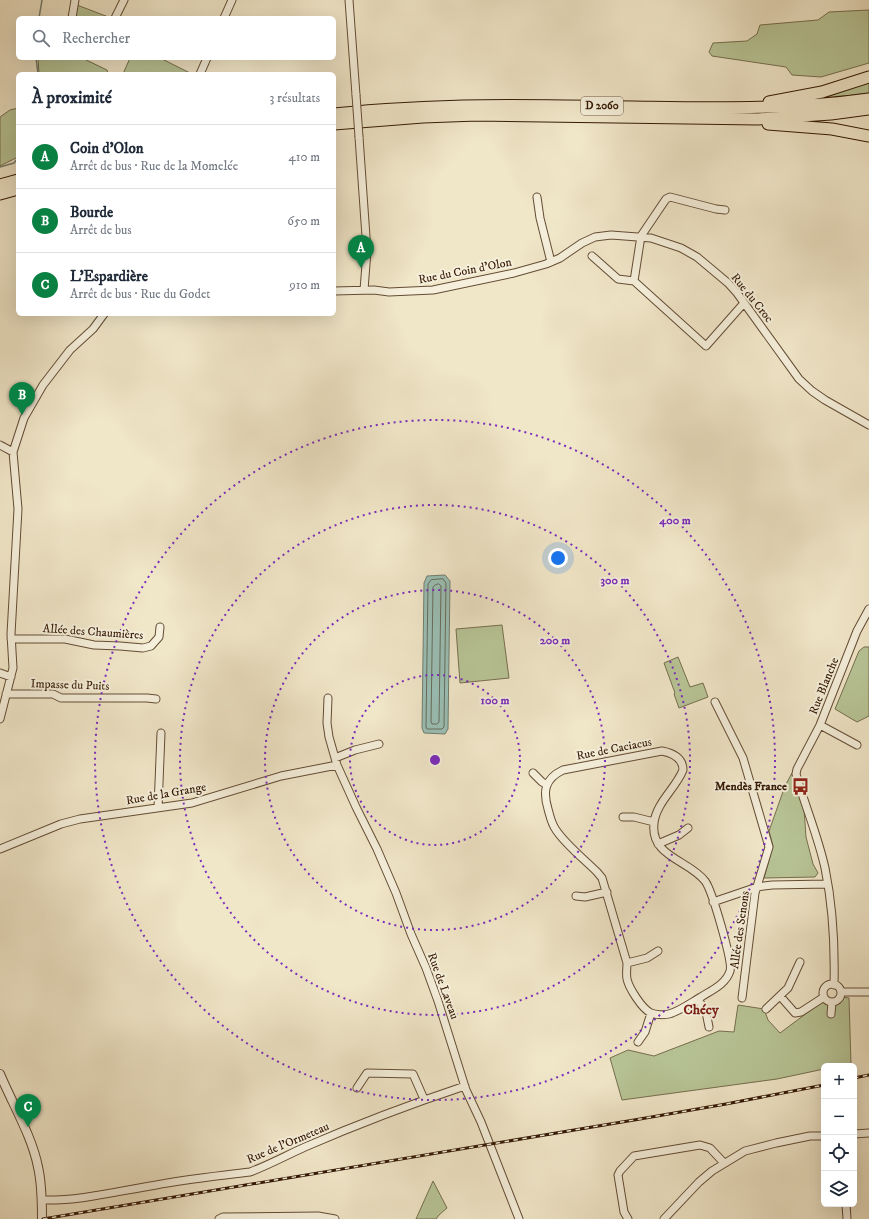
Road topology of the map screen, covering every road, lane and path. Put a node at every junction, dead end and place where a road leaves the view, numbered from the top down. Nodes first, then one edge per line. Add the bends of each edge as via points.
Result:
1 (75, 0) edge
2 (124, 0) edge
3 (232, 0) edge
4 (349, 0) edge
5 (72, 16) edge
6 (116, 16) edge
7 (225, 16) edge
8 (205, 60) edge
9 (201, 72) edge
10 (869, 77) edge
11 (869, 99) edge
12 (665, 108) junction
13 (869, 109) edge
14 (336, 114) edge
15 (709, 119) junction
16 (336, 124) edge
17 (869, 136) edge
18 (16, 180) edge
19 (0, 184) edge
20 (16, 190) edge
21 (0, 194) edge
22 (537, 197) dead end
23 (725, 210) dead end
24 (641, 236) junction
25 (592, 256) dead end
26 (552, 262) junction
27 (634, 281) junction
28 (336, 290) edge
29 (364, 290) junction
30 (744, 303) junction
31 (103, 316) edge
32 (869, 425) edge
33 (0, 445) edge
34 (13, 452) junction
35 (869, 609) edge
36 (160, 627) dead end
37 (11, 639) junction
38 (0, 674) edge
39 (11, 677) junction
40 (6, 694) junction
41 (328, 698) dead end
42 (156, 700) dead end
43 (715, 702) dead end
44 (0, 719) edge
45 (820, 725) junction
46 (161, 733) dead end
47 (379, 744) dead end
48 (857, 745) dead end
49 (336, 761) junction
50 (533, 772) dead end
51 (547, 785) junction
52 (158, 808) junction
53 (623, 817) dead end
54 (654, 822) junction
55 (688, 828) dead end
56 (658, 844) junction
57 (0, 849) edge
58 (827, 884) junction
59 (757, 887) junction
60 (607, 892) junction
61 (576, 896) dead end
62 (713, 902) junction
63 (658, 951) dead end
64 (800, 962) dead end
65 (627, 963) junction
66 (834, 985) junction
67 (841, 992) junction
68 (869, 992) edge
69 (780, 996) junction
70 (742, 998) dead end
71 (698, 999) junction
72 (822, 999) junction
73 (832, 1002) junction
74 (766, 1009) dead end
75 (651, 1013) junction
76 (831, 1014) dead end
77 (709, 1027) dead end
78 (638, 1042) dead end
79 (0, 1074) edge
80 (465, 1086) junction
81 (357, 1088) dead end
82 (424, 1099) junction
83 (869, 1133) edge
84 (857, 1134) edge
85 (821, 1136) edge
86 (724, 1163) junction
87 (42, 1200) junction
88 (846, 1207) edge
89 (42, 1219) edge
90 (218, 1219) edge
91 (335, 1219) edge
92 (519, 1219) edge
93 (628, 1219) edge
94 (664, 1219) edge
95 (847, 1219) edge

1 - 5 street
2 - 6 street
3 - 7 street
4 - 29 street, bridge via 367,244
8 - 9 street
10 - 12 highway via 822,92 777,101
11 - 12 highway, D 2060 via 804,106
12 - 14 highway, D 2060 via 470,105
13 - 15 highway, D 2060 via 787,117
15 - 16 highway, D 2060 via 477,115
15 - 17 highway via 736,124 832,129
18 - 19 highway
20 - 21 highway
22 - 26 street
23 - 24 street via 670,196
24 - 26 street, Rue du Croc via 595,237
24 - 27 street
24 - 30 street, Rue du Croc via 668,243 697,257 728,283
25 - 27 street via 618,279
26 - 29 street, Rue du Coin d'Olon via 514,273 433,290
27 - 30 street via 706,346
28 - 29 street, Rue du Coin d'Olon
30 - 32 street, Rue du Croc via 808,387 825,400
31 - 34 street via 93,329 70,350 43,385 24,418
33 - 34 street
34 - 37 street via 18,509
35 - 45 street, Rue Blanche via 857,631
36 - 37 street, Allée des Chaumières via 159,637 151,646 143,648 65,640
37 - 39 street
38 - 39 street
39 - 40 street
40 - 42 street, Impasse du Puits
40 - 44 street
41 - 49 street, Rue de Laveau via 327,723
43 - 59 street via 743,758 768,847
45 - 48 street
45 - 58 street, Rue Blanche via 796,774 814,828
46 - 52 street
47 - 49 street, Rue de la Grange via 355,750
49 - 52 street, Rue de la Grange via 202,801
49 - 80 street, Rue de Laveau via 377,848 426,968
50 - 51 street
51 - 54 street, Rue de Caciacus via 553,776 563,770 655,752 668,752 680,761 683,770 662,803
51 - 60 street via 545,797 554,826 602,878
52 - 57 street, Rue de la Grange via 60,824
53 - 54 street
54 - 56 street via 654,834
55 - 56 street
56 - 62 street via 670,856 705,881
58 - 59 street, Allée des Senons
58 - 66 street via 833,919
59 - 62 street
59 - 70 street, Allée des Senons
60 - 61 street via 585,898
60 - 65 street
62 - 71 street via 730,956 731,970 725,981
63 - 65 street via 647,958
64 - 69 street via 790,985
65 - 75 street via 627,977 631,989
66 - 67 street
66 - 72 street via 826,987
67 - 68 street
67 - 73 street via 838,1000
69 - 72 street via 795,1013
69 - 74 street
71 - 75 street via 671,1013
71 - 77 street via 706,1012
72 - 73 street
73 - 76 street
75 - 78 street via 645,1032
79 - 87 street via 33,1150 40,1176
80 - 82 street, Rue de l'Ormeteau
80 - 92 street, Rue de Laveau
81 - 82 street via 366,1073 413,1074
82 - 87 street, Rue de l'Ormeteau via 304,1147 250,1172 156,1185 94,1197 64,1201
83 - 84 street
85 - 86 street via 810,1136 745,1151
86 - 93 street via 710,1148 700,1145 634,1156 618,1175 624,1212
86 - 94 street via 699,1182
87 - 89 street
88 - 95 street
90 - 91 street via 250,1216 318,1216

